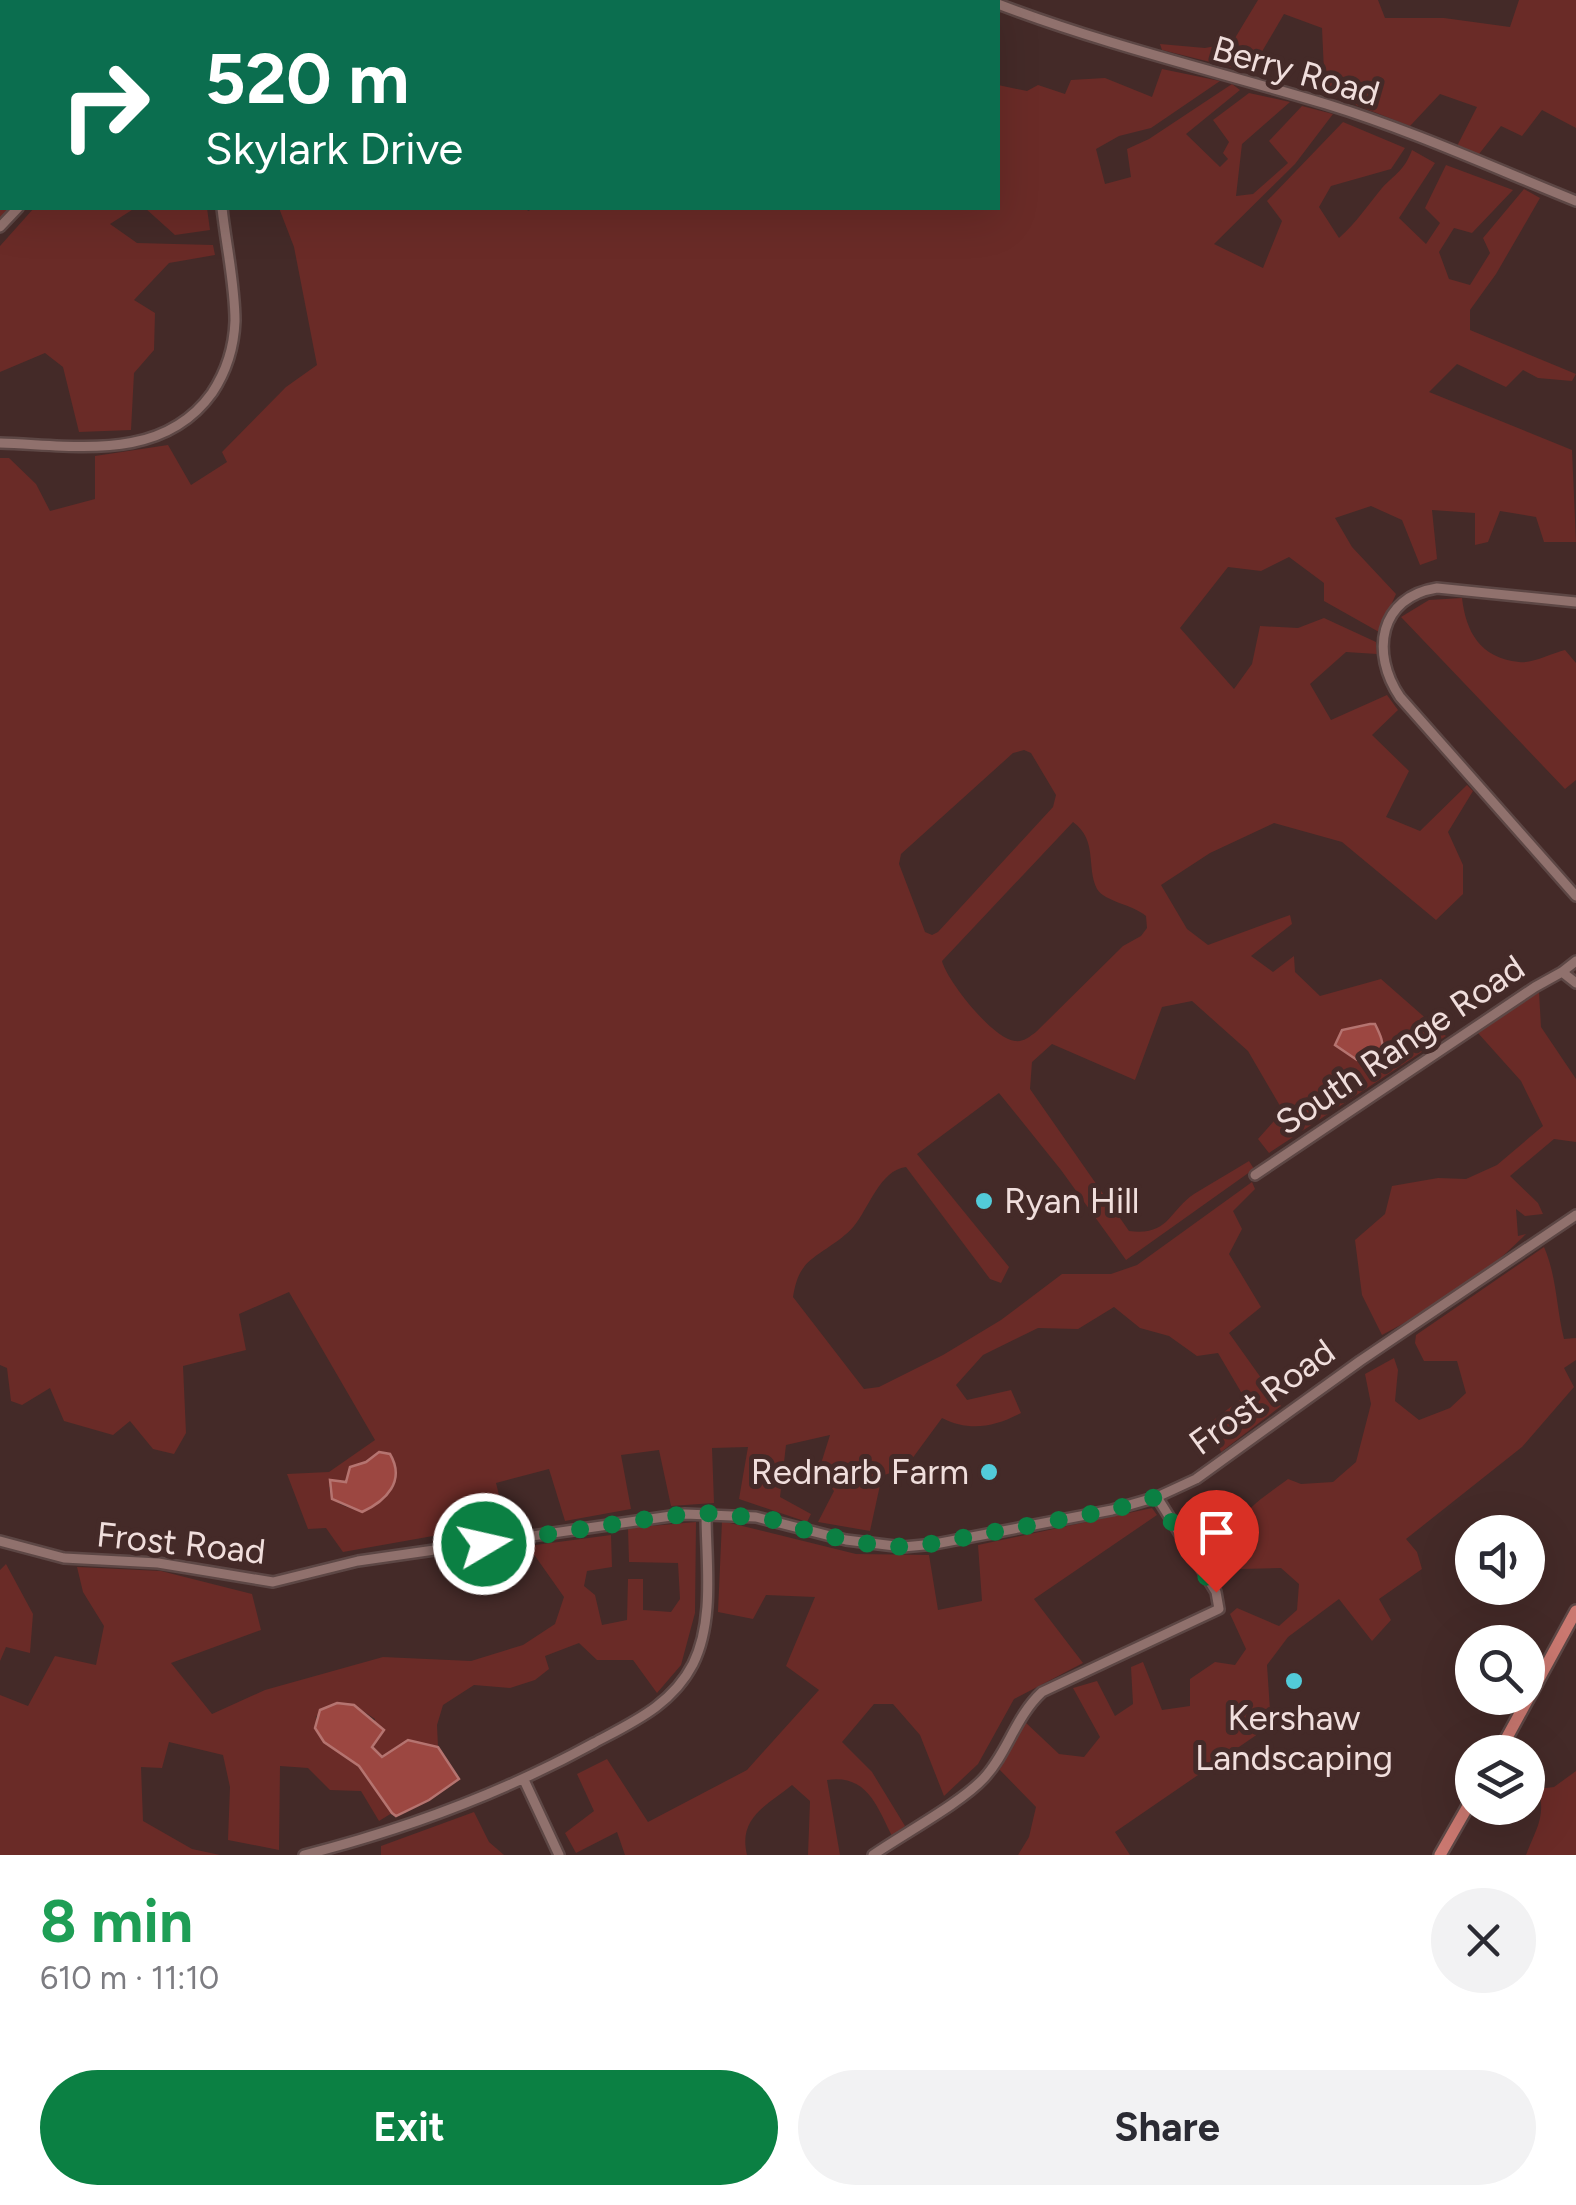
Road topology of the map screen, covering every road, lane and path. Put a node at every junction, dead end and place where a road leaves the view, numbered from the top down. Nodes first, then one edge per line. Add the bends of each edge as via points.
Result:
1 (1000, 5) edge
2 (1576, 201) edge
3 (222, 210) edge
4 (0, 443) edge
5 (1576, 602) edge
6 (1576, 896) edge
7 (1576, 961) edge
8 (1562, 972) junction
9 (1576, 983) edge
10 (1255, 1175) dead end
11 (1576, 1215) edge
12 (1156, 1497) junction
13 (706, 1513) junction
14 (0, 1541) edge
15 (1576, 1611) edge
16 (1507, 1735) edge
17 (524, 1780) junction
18 (1457, 1825) edge
19 (304, 1855) edge
20 (559, 1855) edge
21 (873, 1855) edge
22 (1440, 1855) edge

1 - 2 street, Berry Road via 1190,68 1329,105
3 - 4 street via 234,336 222,375 200,408 168,432 129,445
5 - 6 street via 1426,590 1398,606 1383,645 1388,678 1400,697
7 - 8 street
8 - 9 street, South Range Road
8 - 10 street, South Range Road
11 - 12 street, Frost Road via 1196,1479
12 - 13 street, Frost Road via 1047,1524 904,1547
12 - 21 street via 1220,1609 1042,1692 981,1781
13 - 14 street, Frost Road via 358,1561 273,1582 158,1562 64,1558
13 - 17 street via 704,1623 688,1673 656,1709
15 - 16 main road
17 - 19 street via 411,1825
17 - 20 street
18 - 22 main road

